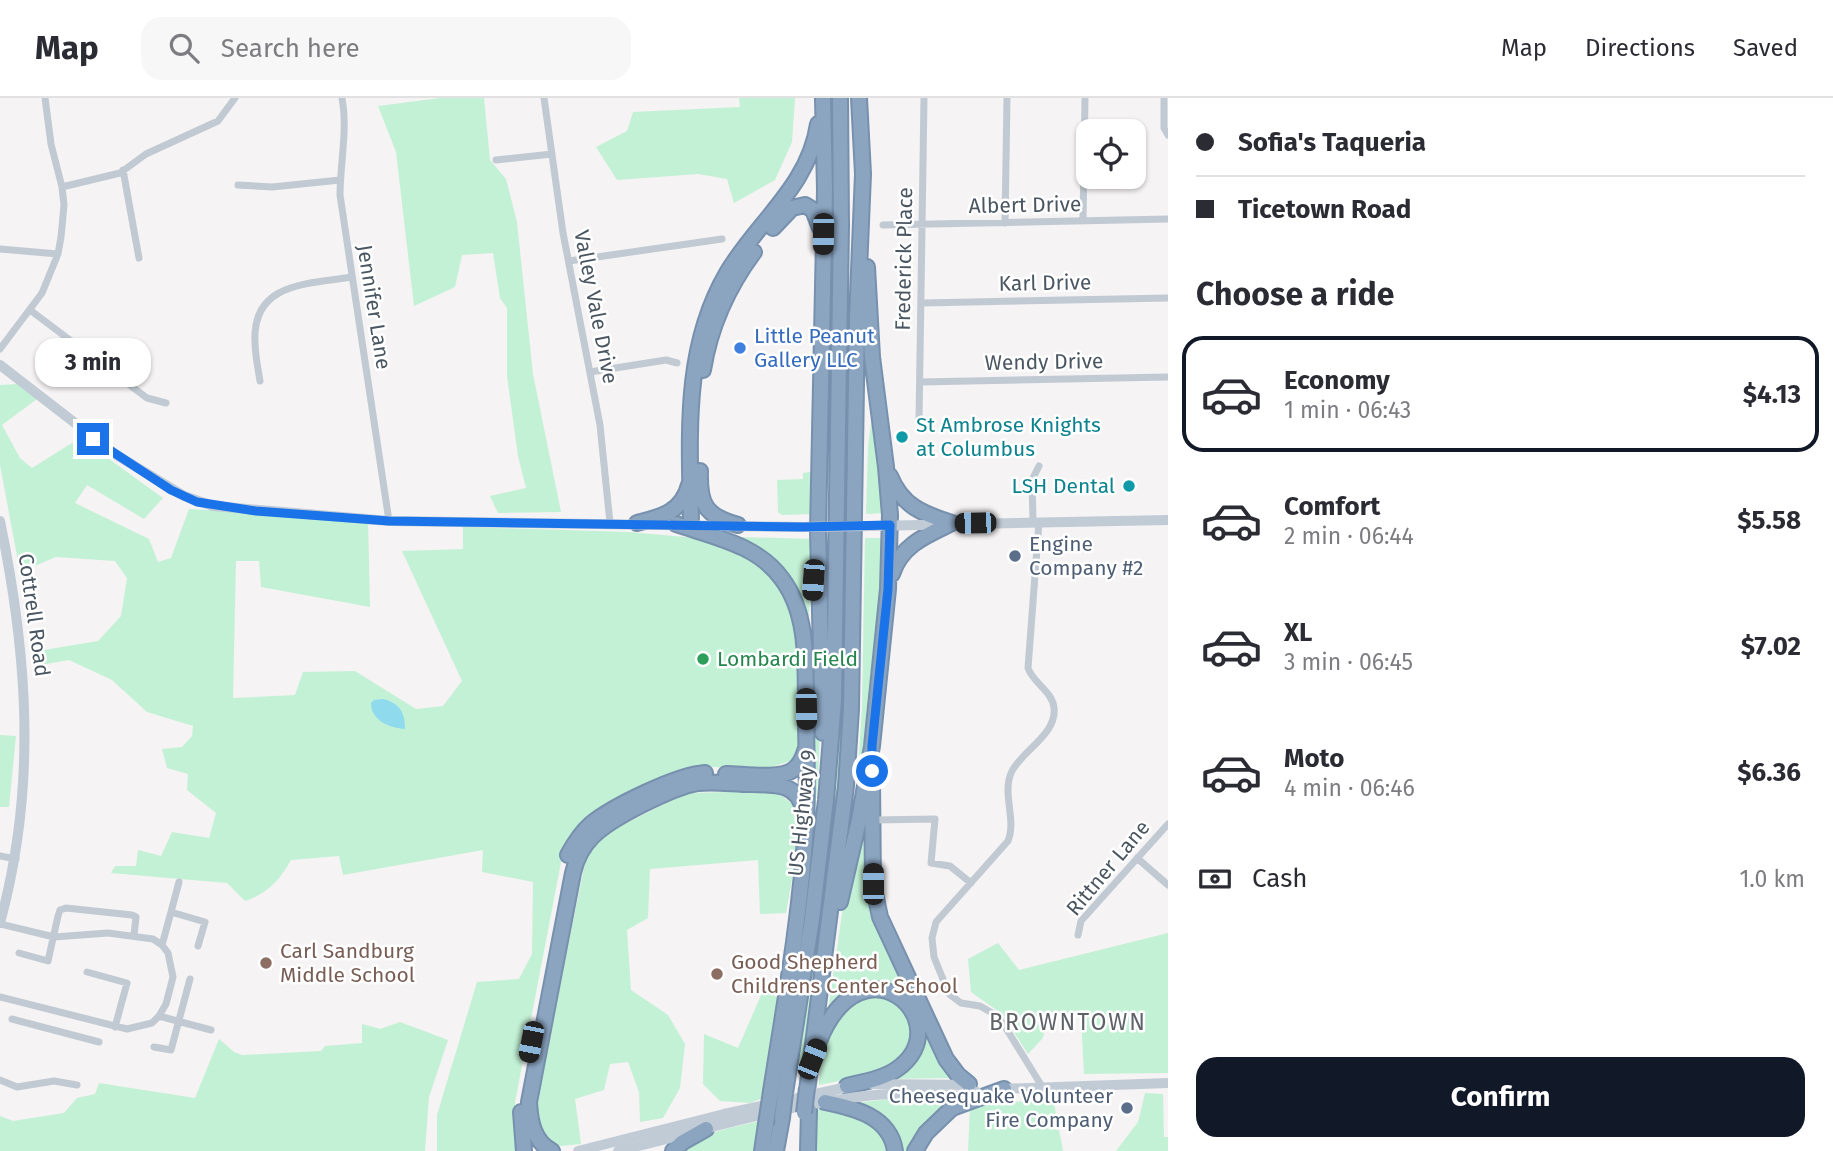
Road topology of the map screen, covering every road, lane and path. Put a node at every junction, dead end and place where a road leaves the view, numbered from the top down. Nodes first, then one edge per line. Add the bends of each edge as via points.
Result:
1 (45, 98) edge
2 (235, 98) edge
3 (342, 98) edge
4 (544, 98) edge
5 (822, 98) edge
6 (840, 98) edge
7 (859, 98) edge
8 (924, 98) edge
9 (1007, 98) edge
10 (1085, 98) edge
11 (1164, 98) edge
12 (1168, 135) edge
13 (552, 155) junction
14 (496, 160) dead end
15 (123, 170) junction
16 (863, 174) junction
17 (340, 180) junction
18 (238, 185) dead end
19 (62, 187) junction
20 (1168, 219) edge
21 (1083, 221) junction
22 (1005, 223) junction
23 (922, 224) junction
24 (883, 225) dead end
25 (722, 239) dead end
26 (0, 249) edge
27 (58, 254) junction
28 (823, 256) junction
29 (139, 258) dead end
30 (569, 261) junction
31 (352, 277) junction
32 (1168, 298) edge
33 (922, 303) junction
34 (30, 310) junction
35 (0, 349) edge
36 (677, 363) dead end
37 (0, 365) edge
38 (590, 372) junction
39 (1168, 377) edge
40 (260, 381) dead end
41 (920, 382) junction
42 (166, 403) dead end
43 (919, 420) dead end
44 (1039, 466) dead end
45 (886, 467) junction
46 (691, 481) junction
47 (1168, 520) edge
48 (0, 521) edge
49 (389, 521) junction
50 (1036, 522) junction
51 (610, 523) junction
52 (637, 523) junction
53 (953, 523) junction
54 (684, 524) junction
55 (738, 525) junction
56 (890, 525) junction
57 (810, 529) junction
58 (888, 589) junction
59 (805, 689) junction
60 (872, 746) junction
61 (806, 749) junction
62 (826, 800) junction
63 (872, 820) junction
64 (806, 822) junction
65 (1168, 824) edge
66 (0, 856) edge
67 (1137, 858) junction
68 (16, 859) junction
69 (179, 882) dead end
70 (971, 883) junction
71 (1168, 885) edge
72 (171, 912) junction
73 (0, 923) edge
74 (134, 935) junction
75 (1078, 935) dead end
76 (54, 937) junction
77 (162, 945) junction
78 (198, 946) dead end
79 (19, 953) dead end
80 (87, 972) dead end
81 (823, 977) junction
82 (190, 979) dead end
83 (0, 997) edge
84 (58, 1012) junction
85 (159, 1016) junction
86 (12, 1019) dead end
87 (178, 1021) junction
88 (115, 1027) junction
89 (54, 1029) junction
90 (211, 1030) dead end
91 (99, 1042) dead end
92 (154, 1047) dead end
93 (812, 1059) junction
94 (0, 1080) edge
95 (1168, 1083) edge
96 (77, 1085) dead end
97 (846, 1086) junction
98 (976, 1087) junction
99 (1043, 1088) junction
100 (1004, 1089) junction
101 (778, 1092) junction
102 (825, 1102) junction
103 (806, 1113) junction
104 (706, 1129) junction
105 (524, 1151) edge
106 (552, 1151) edge
107 (578, 1151) edge
108 (618, 1151) edge
109 (673, 1151) edge
110 (762, 1151) edge
111 (776, 1151) edge
112 (798, 1151) edge
113 (808, 1151) edge
114 (894, 1151) edge
115 (915, 1151) edge

1 - 19 street
2 - 15 street via 218,121 146,154
3 - 17 street, Jennifer Lane via 345,131
4 - 13 street, Valley Vale Drive
5 - 28 highway
5 - 46 highway via 817,133 804,169 734,262 705,323 692,381
6 - 62 highway, US Highway 9 via 837,575
7 - 16 highway, US Highway 9
8 - 23 street, Frederick Place
9 - 22 street
10 - 21 street
11 - 12 street
13 - 14 street
13 - 30 street, Valley Vale Drive
15 - 19 street
15 - 29 street
16 - 45 highway via 872,357
16 - 81 highway, US Highway 9 via 851,709
17 - 18 street via 272,187
17 - 31 street, Jennifer Lane
19 - 27 street
20 - 21 street, Albert Drive
21 - 22 street, Albert Drive
22 - 23 street, Albert Drive
23 - 24 street, Albert Drive
23 - 33 street, Frederick Place
25 - 30 street
26 - 27 street
27 - 34 street
28 - 55 highway via 814,210 805,205 792,208 744,265 722,303 711,335 701,390 700,491 712,514
28 - 57 highway
30 - 38 street, Valley Vale Drive
31 - 40 street via 277,292 263,306 255,342
31 - 49 street, Jennifer Lane
32 - 33 street, Karl Drive
33 - 41 street, Frederick Place
34 - 35 street
34 - 42 street via 147,398
36 - 38 street via 666,359
37 - 49 street via 93,439 197,502
38 - 51 street, Valley Vale Drive
39 - 41 street, Wendy Drive
41 - 43 street, Frederick Place
44 - 50 street via 1033,475
45 - 53 highway via 909,505
45 - 56 highway
46 - 52 highway via 674,510
46 - 54 highway
47 - 50 street
48 - 68 street, Cottrell Road via 17,614 25,702 24,786
49 - 51 street
50 - 53 street
50 - 70 street via 1028,668 1052,699 1054,716 1051,726 1010,775 1008,841
51 - 52 street
52 - 54 street
53 - 56 street
53 - 58 highway via 906,549 894,566
54 - 55 street
54 - 59 highway via 746,548 780,575 802,624
55 - 57 street
56 - 57 street, bridge
56 - 58 highway
57 - 59 highway
57 - 62 highway
58 - 60 highway
59 - 61 highway
60 - 63 highway
60 - 81 highway
61 - 64 highway
61 - 105 highway via 797,767 783,774 703,773 673,780 606,814 579,837 564,870 522,1091
62 - 101 highway, US Highway 9 via 812,919
63 - 70 street via 935,819 931,863 950,866
63 - 98 highway via 873,884 880,917 946,1059
64 - 101 highway
64 - 106 highway via 800,800 785,787 703,783 675,790 613,821 584,846 573,873 529,1102 538,1138
65 - 67 street, Rittner Lane
66 - 68 street
67 - 71 street
67 - 75 street, Rittner Lane via 1081,921
68 - 73 street, Cottrell Road
69 - 72 street
70 - 99 street via 936,922 934,957 949,994 999,1017
72 - 77 street
72 - 78 street via 205,922
73 - 76 street
74 - 76 street
74 - 76 street via 132,915 66,908 60,910
74 - 77 street
76 - 79 street via 48,961
77 - 85 street via 173,977
80 - 88 street via 127,982
81 - 93 highway, US Highway 9
82 - 87 street
83 - 84 street
84 - 88 street
84 - 89 street
85 - 87 street
85 - 88 street via 139,1027
86 - 89 street
87 - 90 street
87 - 92 street via 172,1051
89 - 91 street
93 - 97 highway via 838,1009 856,995 890,990 903,998 918,1028 909,1059 897,1070
93 - 103 highway, US Highway 9, bridge
94 - 96 street via 17,1087 54,1081
95 - 99 street
97 - 98 street
97 - 107 street
98 - 100 street
98 - 102 street via 969,1096 859,1096
99 - 100 street
100 - 115 highway via 952,1108
101 - 110 highway, bridge
101 - 111 highway, US Highway 9, bridge via 782,1118
102 - 104 street
102 - 114 highway via 854,1107 873,1117 886,1129
103 - 112 highway, US Highway 9
103 - 113 highway
104 - 108 street
104 - 109 highway

